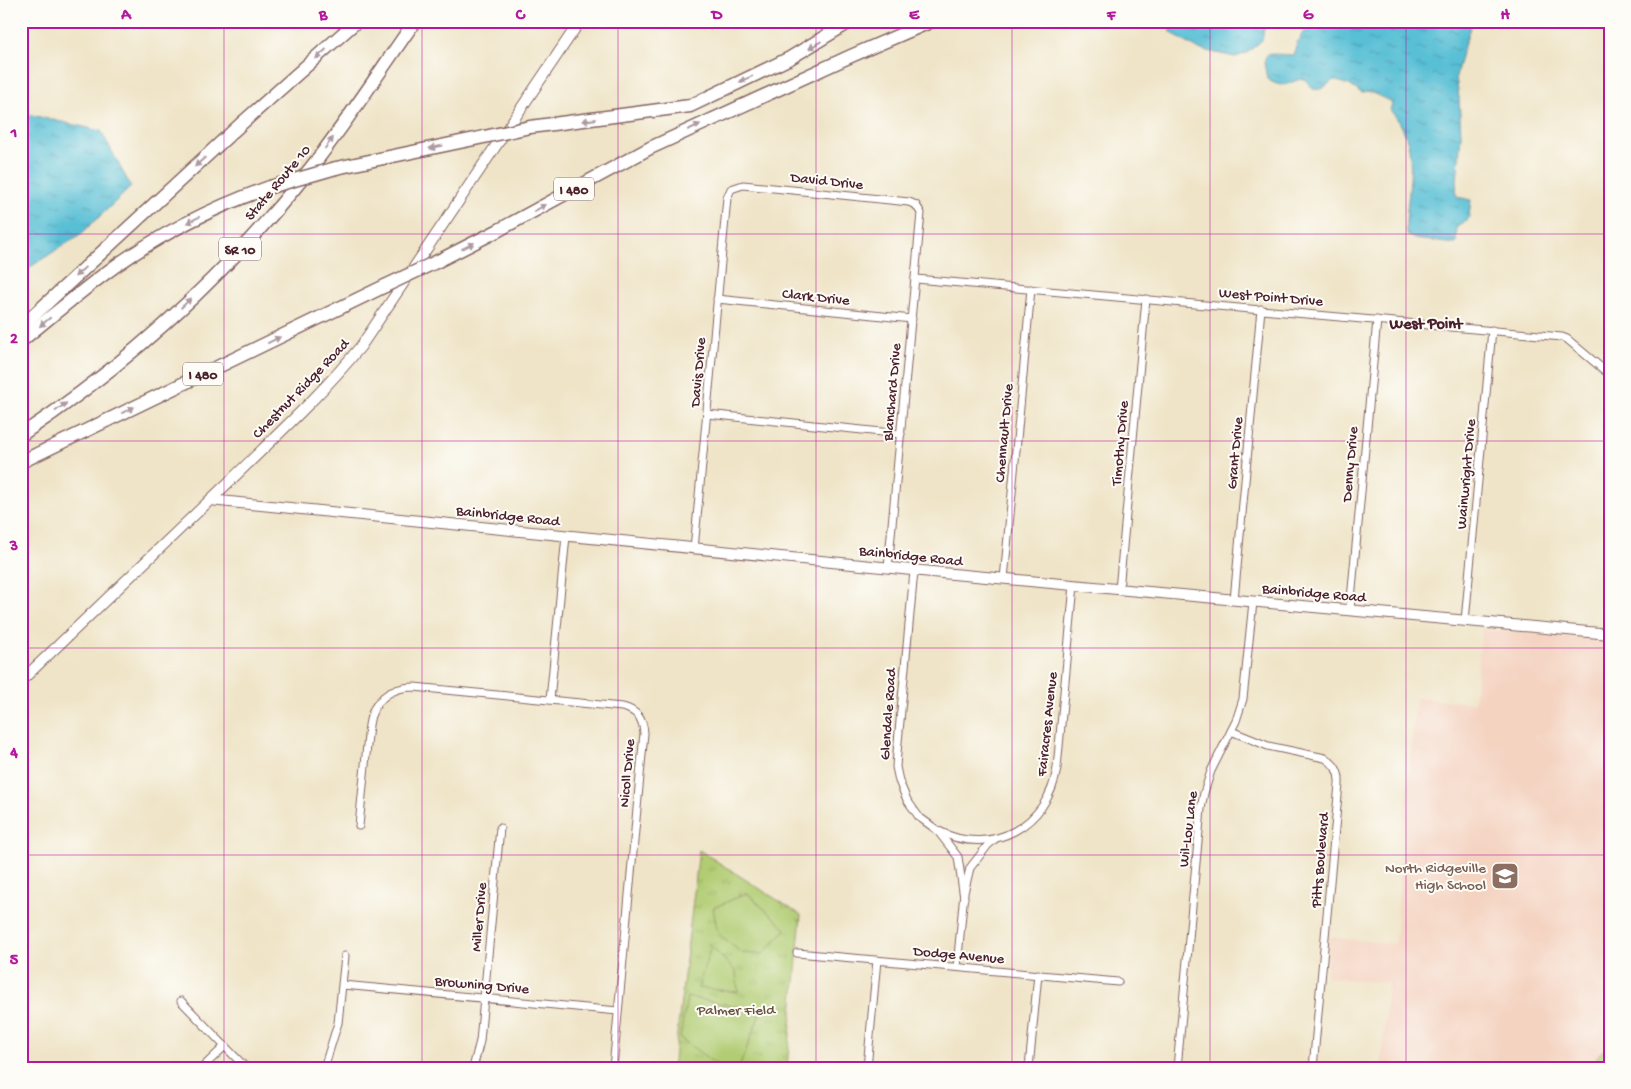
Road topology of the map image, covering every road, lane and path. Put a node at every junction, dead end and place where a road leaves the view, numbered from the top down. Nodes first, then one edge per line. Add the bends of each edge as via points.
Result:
1 (357, 21) edge
2 (415, 21) edge
3 (580, 21) edge
4 (851, 21) edge
5 (932, 21) edge
6 (727, 198) joint
7 (921, 218) joint
8 (916, 278) junction
9 (1030, 289) junction
10 (717, 299) junction
11 (1146, 299) junction
12 (1261, 309) junction
13 (912, 319) junction
14 (1376, 320) junction
15 (21, 327) edge
16 (1492, 330) junction
17 (21, 341) edge
18 (1610, 374) edge
19 (707, 414) junction
20 (901, 434) junction
21 (21, 435) edge
22 (21, 462) edge
23 (210, 500) junction
24 (566, 536) junction
25 (694, 548) junction
26 (888, 568) junction
27 (914, 570) junction
28 (1004, 579) junction
29 (1074, 585) junction
30 (1119, 590) junction
31 (1234, 600) junction
32 (1253, 602) junction
33 (1350, 610) junction
34 (1610, 617) edge
35 (1465, 621) junction
36 (1609, 634) edge
37 (21, 680) edge
38 (550, 700) junction
39 (1231, 731) junction
40 (359, 826) dead end
41 (500, 828) dead end
42 (937, 830) junction
43 (997, 838) junction
44 (964, 898) junction
45 (797, 953) dead end
46 (345, 956) dead end
47 (877, 960) junction
48 (958, 967) junction
49 (1038, 974) junction
50 (1118, 982) dead end
51 (343, 985) junction
52 (484, 998) junction
53 (181, 1001) dead end
54 (618, 1011) junction
55 (225, 1046) junction
56 (202, 1068) edge
57 (246, 1068) edge
58 (324, 1068) edge
59 (473, 1068) edge
60 (612, 1068) edge
61 (867, 1068) edge
62 (1029, 1068) edge
63 (1177, 1068) edge
64 (1313, 1068) edge

1 -> 15 highway
21 -> 2 highway, State Route 10 / SR 10 via 88,388 141,344 241,248 310,170
3 - 23 street, Chestnut Ridge Road via 361,346 320,393
4 -> 17 highway, bridge via 790,58 690,106 530,127 336,168 270,187 212,210 144,247
22 -> 5 highway, I 480, bridge via 438,261 650,148
6 - 7 street, David Drive via 731,189 743,185 908,202 919,208
6 - 10 street, Davis Drive
7 - 8 street, Blanchard Drive
8 - 9 street, West Point Drive
8 - 13 street, Blanchard Drive
9 - 11 street, West Point Drive
9 - 28 street, Chennault Drive
10 - 13 street, Clark Drive
10 - 19 street, Davis Drive
11 - 12 street, West Point Drive
11 - 30 street, Timothy Drive
12 - 14 street, West Point Drive
12 - 31 street, Grant Drive
13 - 20 street, Blanchard Drive
14 - 16 street, West Point Drive
14 - 33 street, Denny Drive
16 - 18 street, West Point Drive via 1562,336
16 - 35 street, Wainwright Drive
19 - 20 street
19 - 25 street, Davis Drive
20 - 26 street, Blanchard Drive
23 - 24 street, Bainbridge Road
23 - 37 street, Chestnut Ridge Road
24 - 25 street, Bainbridge Road
24 - 38 street
25 - 26 street, Bainbridge Road
26 - 27 street, Bainbridge Road
27 - 28 street, Bainbridge Road
27 - 42 street, Glendale Road via 896,767 910,806
28 - 29 street, Bainbridge Road
29 - 30 street, Bainbridge Road
29 - 43 street, Fairacres Avenue via 1054,782 1046,801 1033,818
30 - 31 street, Bainbridge Road
31 - 32 street, Bainbridge Road
32 - 33 street, Bainbridge Road
32 - 39 street, Wil-Lou Lane via 1245,688
33 - 35 street, Bainbridge Road
34 - 36 street
35 - 36 street, Bainbridge Road
38 - 40 street, Nicoll Drive via 407,687 390,692 378,702 371,714
38 - 54 street, Nicoll Drive via 622,706 639,715 644,726
39 - 63 street, Wil-Lou Lane via 1211,771 1203,801
39 - 64 street, Pitts Boulevard via 1268,746 1325,758 1338,773 1340,784
41 - 52 street, Miller Drive
42 - 43 street, Fairacres Avenue via 969,840
42 - 44 street, Glendale Road via 958,857
43 - 44 street, Fairacres Avenue via 970,868
44 - 48 street, Fairacres Avenue
45 - 47 street, Dodge Avenue
46 - 51 street
47 - 48 street, Dodge Avenue
47 - 61 street
48 - 49 street, Dodge Avenue
49 - 50 street, Dodge Avenue
49 - 62 street
51 - 52 street, Browning Drive
51 - 58 street via 338,1023
52 - 54 street, Browning Drive
52 - 59 street, Miller Drive
53 - 55 street
54 - 60 street, Nicoll Drive
55 - 56 street
55 - 57 street

